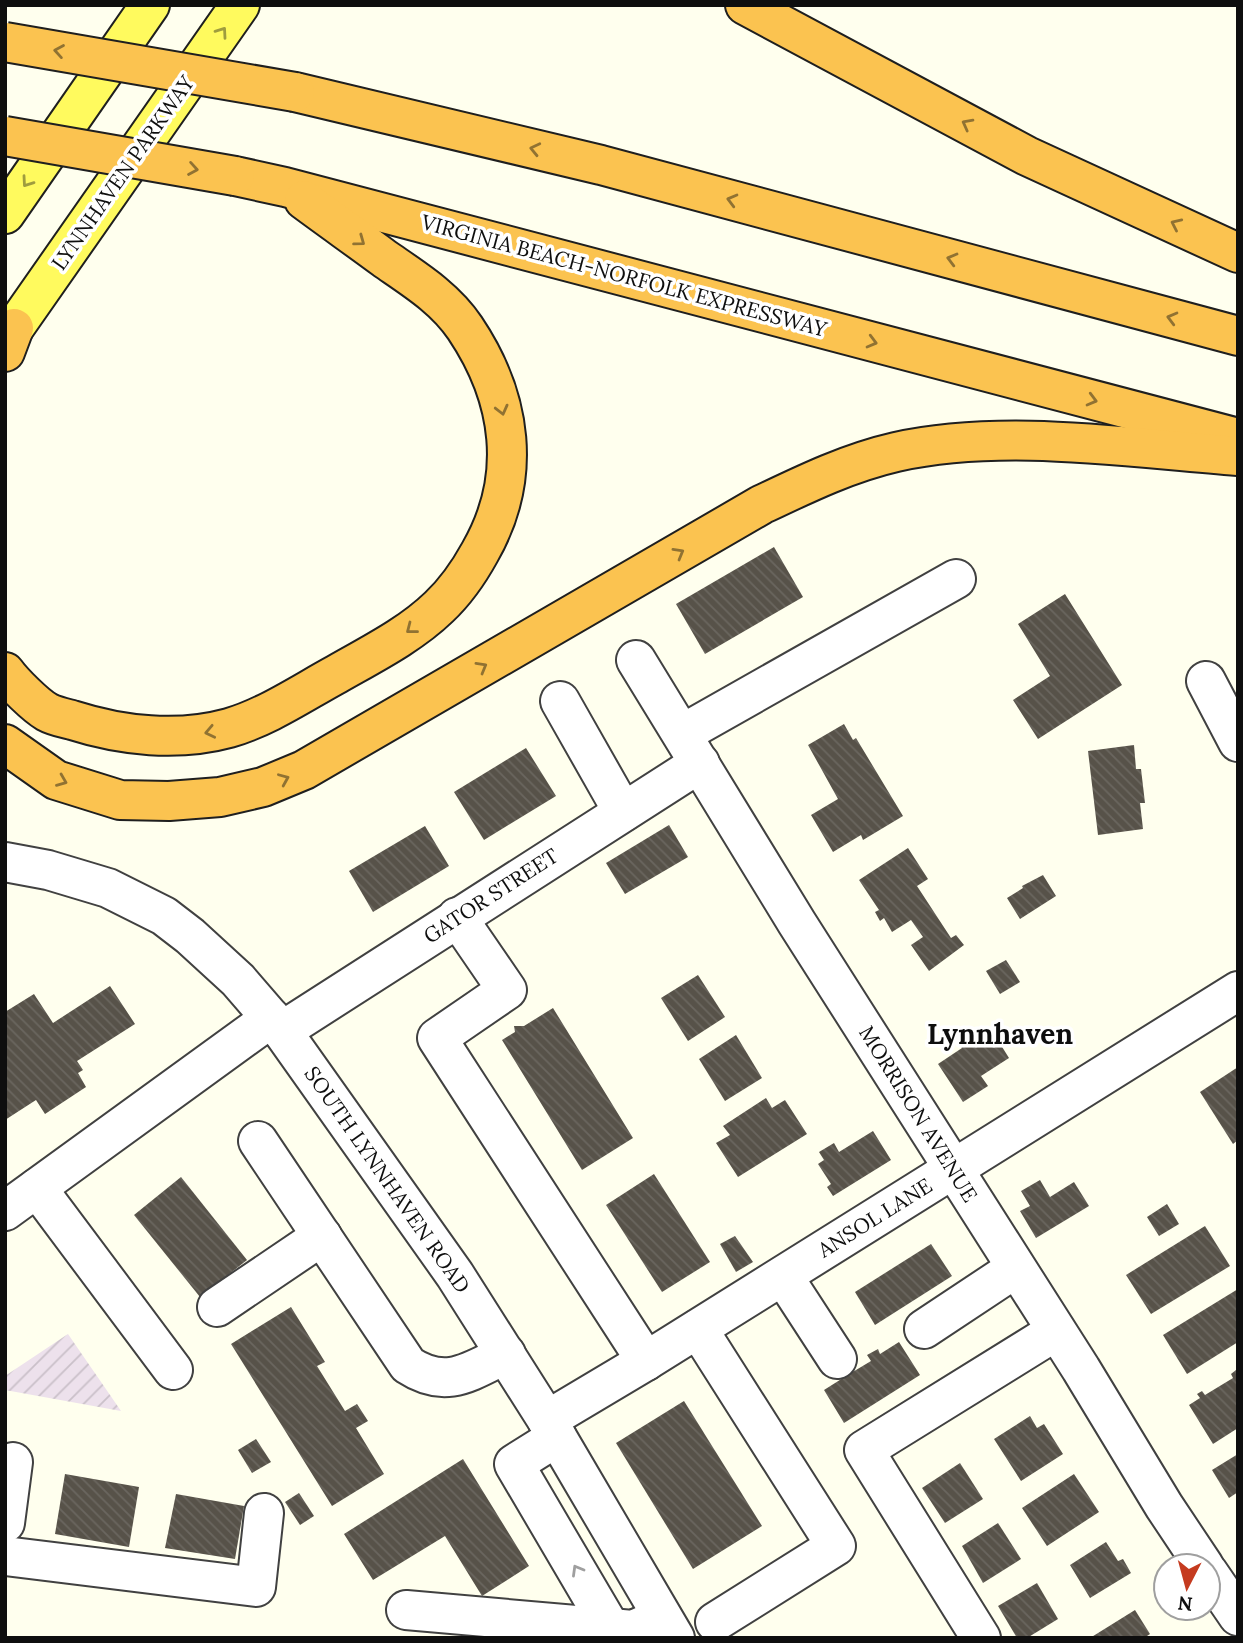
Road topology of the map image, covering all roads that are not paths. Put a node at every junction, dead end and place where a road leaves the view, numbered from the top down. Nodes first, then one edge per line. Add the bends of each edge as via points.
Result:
1 (150, 5) edge
2 (240, 5) edge
3 (745, 5) edge
4 (5, 42) edge
5 (5, 136) edge
6 (285, 187) junction
7 (5, 214) edge
8 (1238, 253) edge
9 (1238, 336) edge
10 (8, 340) edge
11 (1238, 438) edge
12 (1238, 456) edge
13 (956, 579) dead end
14 (636, 660) dead end
15 (5, 672) edge
16 (1206, 681) dead end
17 (560, 701) dead end
18 (1238, 742) edge
19 (5, 744) edge
20 (691, 749) junction
21 (623, 812) junction
22 (5, 862) edge
23 (457, 917) junction
24 (1238, 990) edge
25 (277, 1025) junction
26 (258, 1141) dead end
27 (953, 1169) junction
28 (14, 1203) edge
29 (322, 1236) junction
30 (1016, 1268) junction
31 (783, 1276) junction
32 (217, 1307) dead end
33 (698, 1329) junction
34 (924, 1329) dead end
35 (1056, 1331) junction
36 (506, 1354) junction
37 (837, 1359) dead end
38 (646, 1361) junction
39 (173, 1370) dead end
40 (552, 1429) junction
41 (13, 1462) dead end
42 (264, 1513) dead end
43 (5, 1523) edge
44 (1195, 1552) edge
45 (5, 1556) edge
46 (1222, 1593) edge
47 (406, 1610) dead end
48 (1238, 1616) edge
49 (715, 1622) dead end
50 (668, 1627) edge
51 (611, 1629) junction
52 (981, 1638) edge

1 -> 7 main road
10 -> 2 main road, LYNNHAVEN PARKWAY
8 -> 3 highway via 1027,156
9 -> 4 highway, bridge via 601,165 295,92
5 -> 6 highway, VIRGINIA BEACH-NORFOLK EXPRESSWAY, bridge
6 -> 11 highway, VIRGINIA BEACH-NORFOLK EXPRESSWAY
6 -> 15 highway via 431,292 463,326 484,359 507,430 508,468 488,539 467,576 439,607 395,641 267,713 230,728 194,735 140,735 93,727 47,713
19 -> 12 highway via 56,780 120,800 220,797 263,787 304,770 761,505 826,474 896,452 971,442 1035,441
13 - 20 street, GATOR STREET
14 - 20 street, MORRISON AVENUE
16 - 18 street
17 - 21 street
20 - 21 street, GATOR STREET
20 - 27 street, MORRISON AVENUE
21 - 23 street, GATOR STREET
22 - 25 street, SOUTH LYNNHAVEN ROAD via 108,888 164,916 238,980
23 - 25 street, GATOR STREET
23 - 38 street via 507,990 437,1038
24 - 27 street, ANSOL LANE
25 - 28 street, GATOR STREET
25 - 36 street, SOUTH LYNNHAVEN ROAD
26 - 29 street
27 - 30 street, MORRISON AVENUE
27 - 31 street, ANSOL LANE
28 - 39 street
29 - 32 street
29 - 36 street via 408,1365 421,1374 461,1376
30 - 34 street
30 - 35 street, MORRISON AVENUE
31 - 33 street, ANSOL LANE
31 - 37 street
33 - 38 street, ANSOL LANE
33 - 49 street via 836,1546
35 - 44 street, MORRISON AVENUE
35 - 52 street via 864,1450
36 - 40 street, SOUTH LYNNHAVEN ROAD
38 - 40 street, ANSOL LANE
40 - 50 street, SOUTH LYNNHAVEN ROAD
51 -> 40 street, ANSOL LANE via 514,1464
41 - 43 street
42 - 45 street via 256,1587
46 - 48 street
47 - 51 street
50 - 51 street

